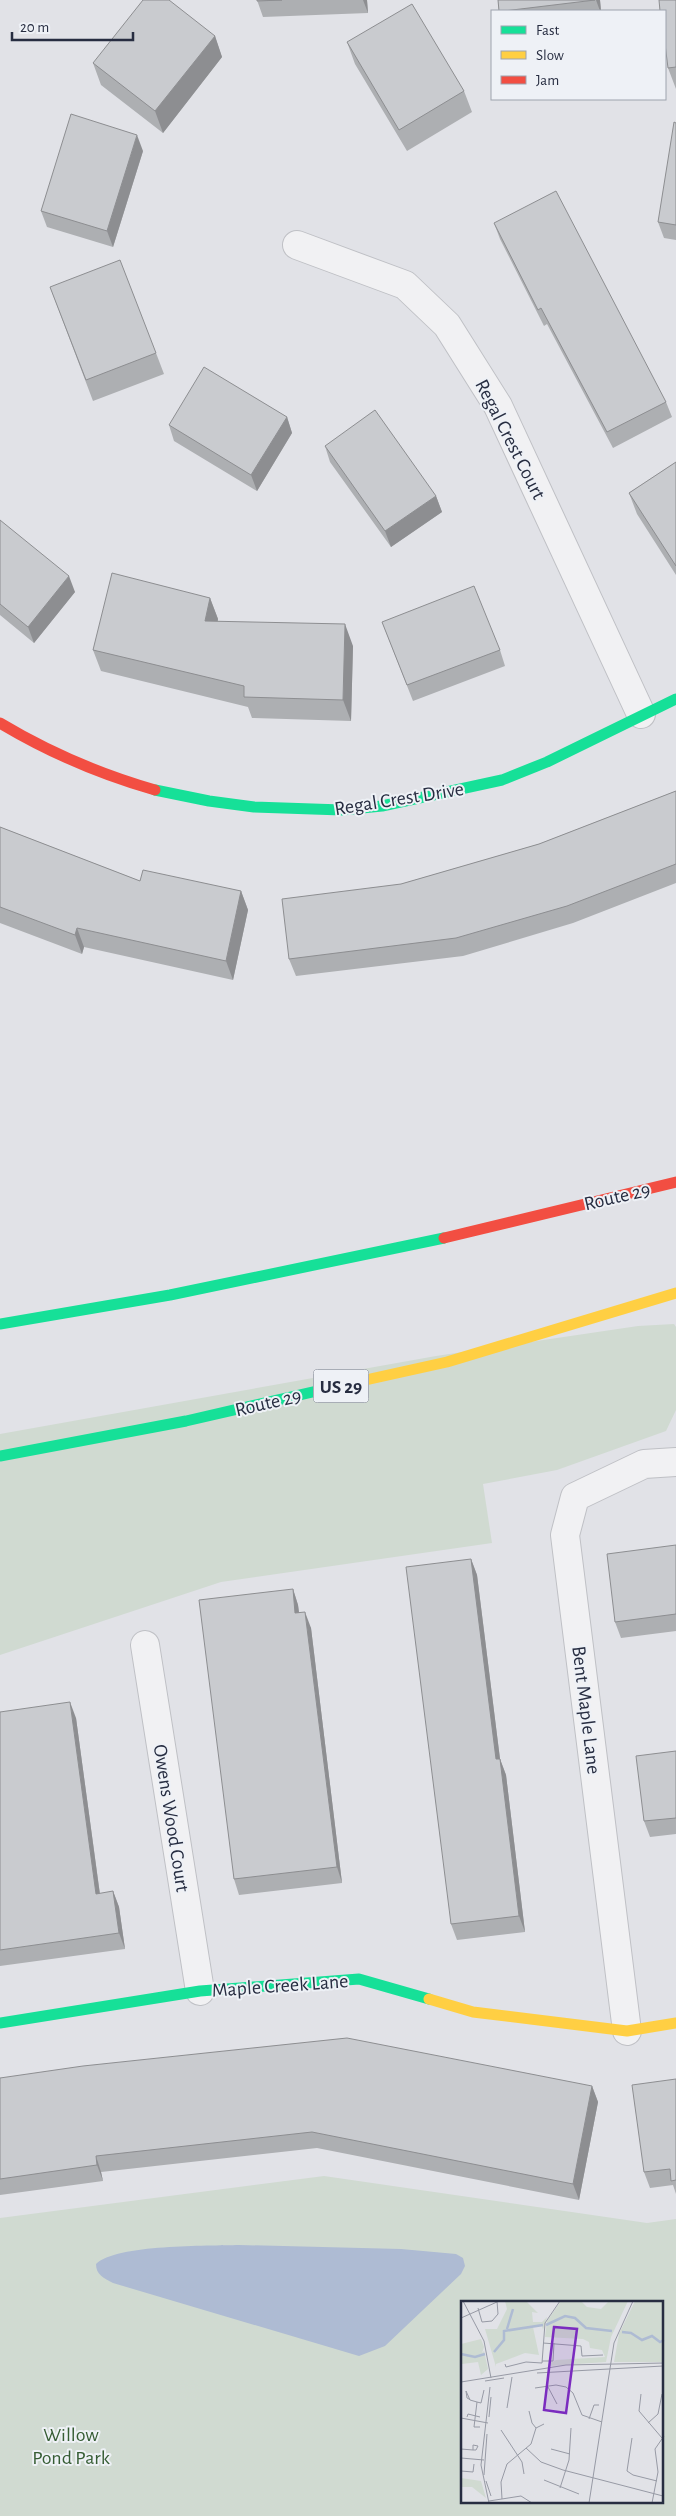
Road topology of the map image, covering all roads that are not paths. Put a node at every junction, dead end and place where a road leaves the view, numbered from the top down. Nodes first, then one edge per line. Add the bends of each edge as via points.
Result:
1 (297, 245) dead end
2 (676, 699) edge
3 (641, 714) junction
4 (0, 723) edge
5 (676, 1182) edge
6 (676, 1293) edge
7 (0, 1324) edge
8 (0, 1456) edge
9 (676, 1462) edge
10 (145, 1645) dead end
11 (200, 1991) junction
12 (0, 2023) edge
13 (676, 2023) edge
14 (627, 2031) junction

1 - 3 street, Regal Crest Court via 405,285 447,326 498,406
2 - 3 street, Regal Crest Drive
3 - 4 street, Regal Crest Drive via 578,749 500,780 419,799 344,810 259,808 175,795 91,771
5 - 7 street, Route 29 via 313,1266 82,1312
6 - 8 street, Route 29 / US 29 via 447,1362 186,1421
9 - 14 street, Bent Maple Lane via 644,1464 575,1496 565,1535
10 - 11 street, Owens Wood Court
11 - 12 street, Maple Creek Lane
11 - 14 street, Maple Creek Lane via 359,1979 473,2012
13 - 14 street, Maple Creek Lane

